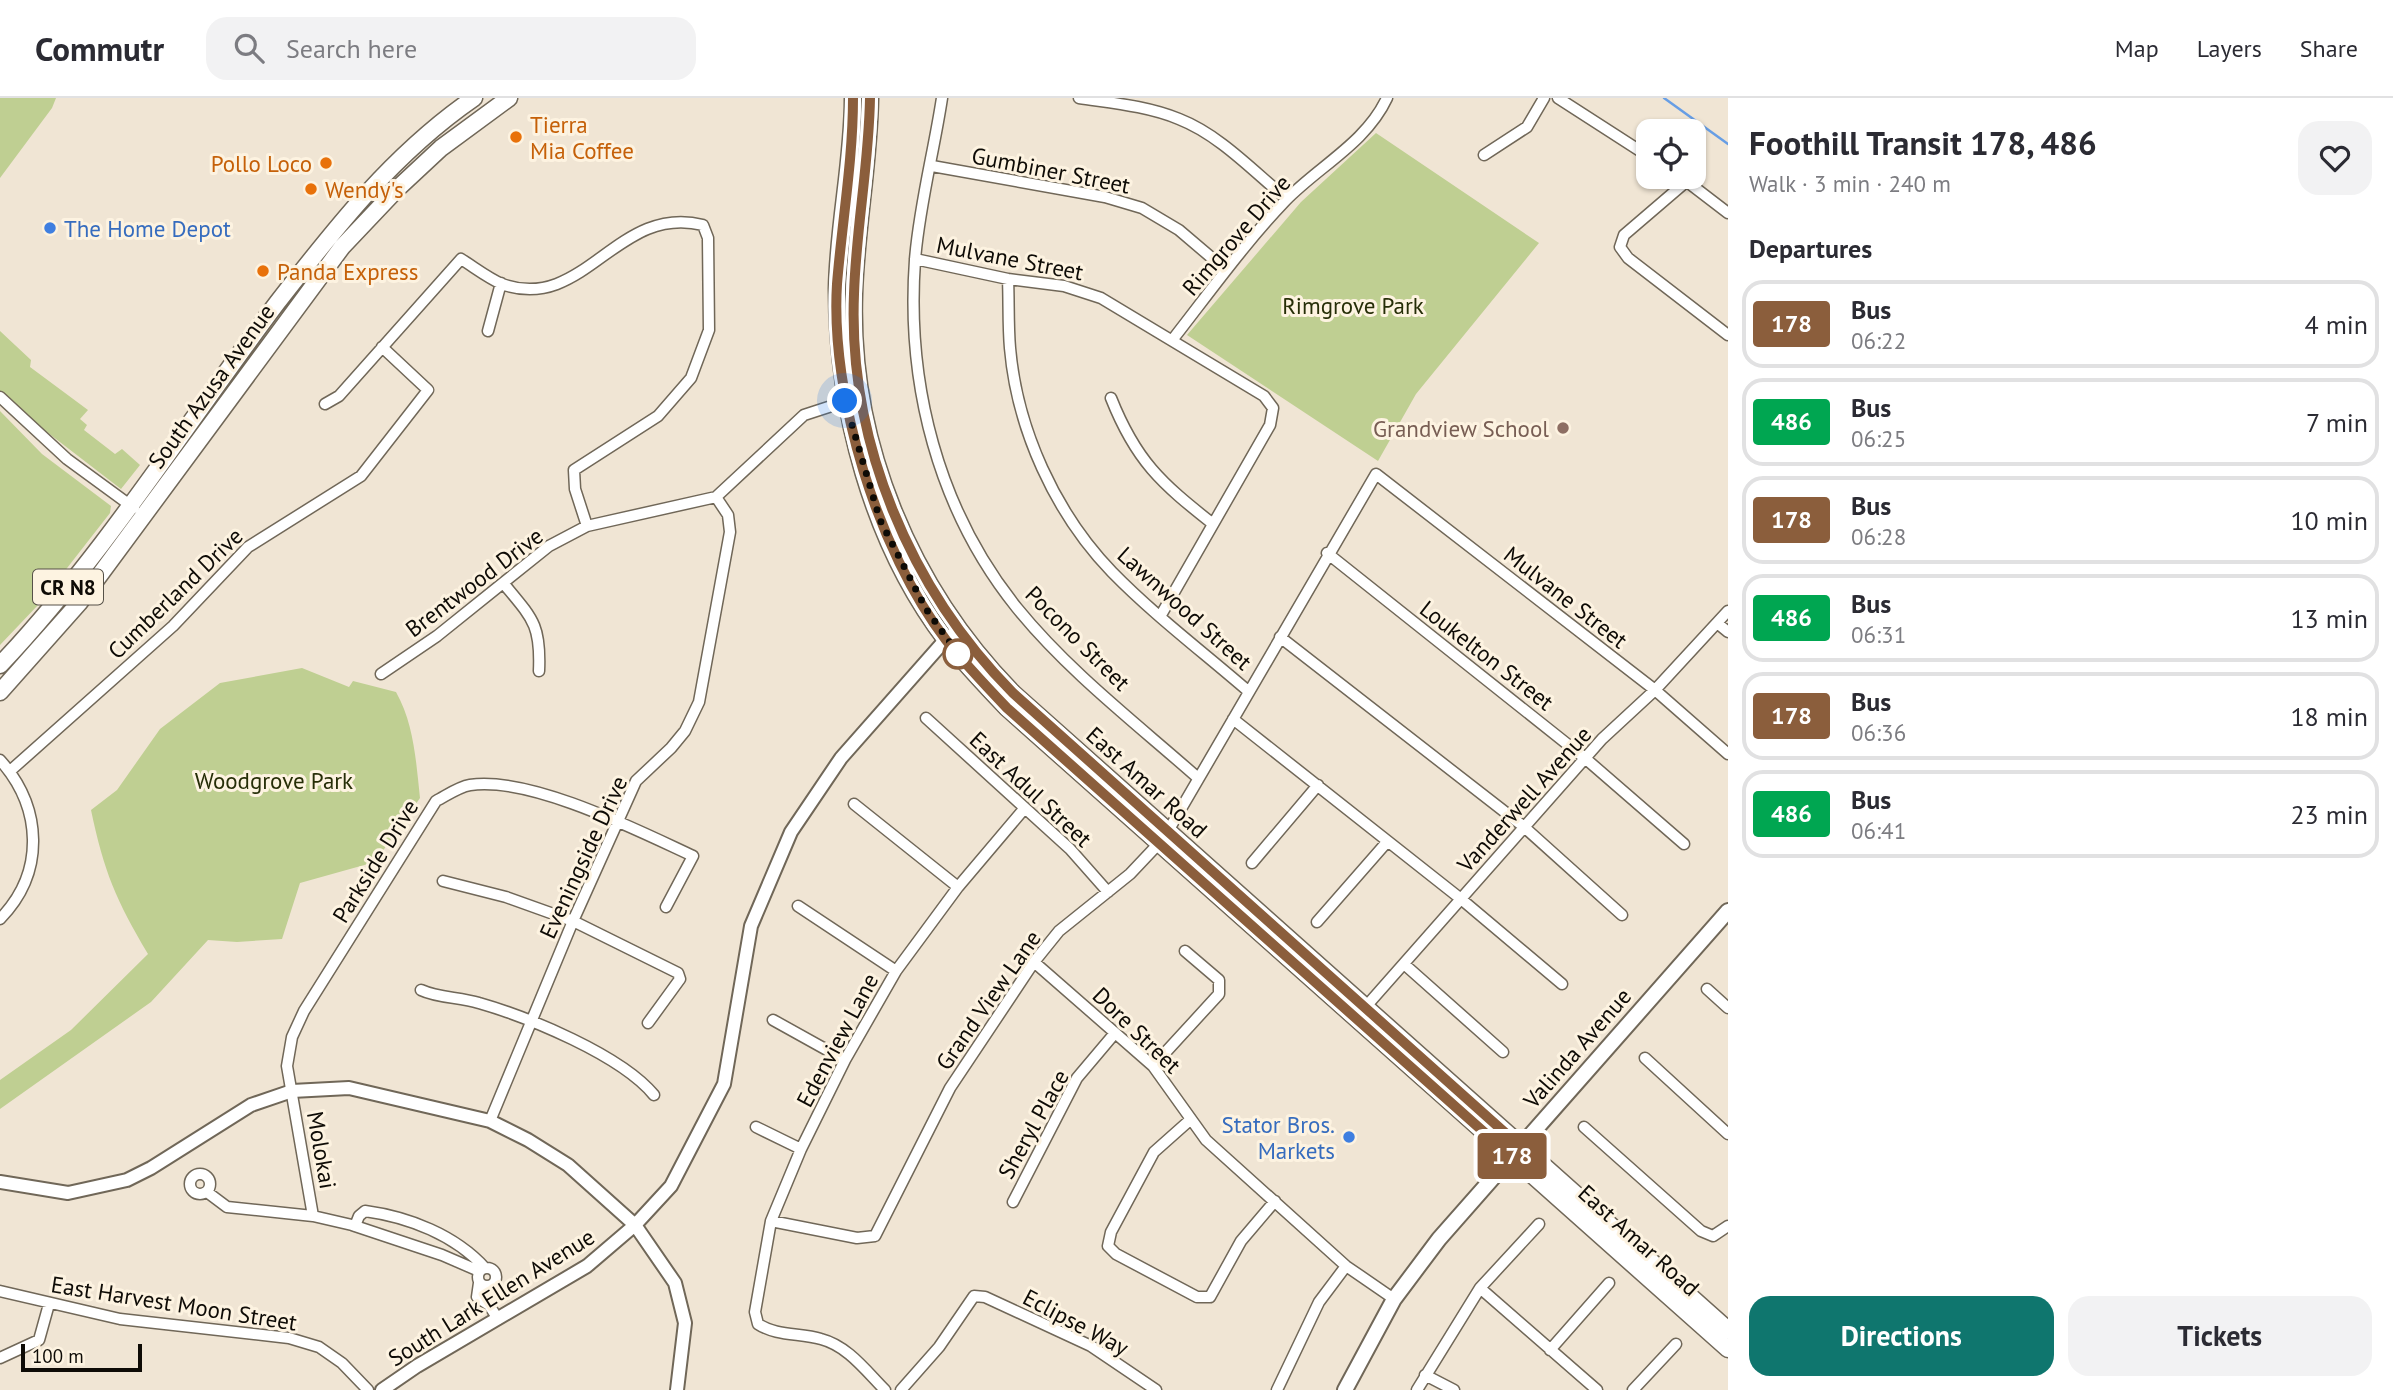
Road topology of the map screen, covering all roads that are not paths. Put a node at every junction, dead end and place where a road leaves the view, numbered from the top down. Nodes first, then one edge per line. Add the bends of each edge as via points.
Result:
1 (474, 98) edge
2 (509, 98) edge
3 (853, 98) edge
4 (870, 98) edge
5 (942, 98) edge
6 (1079, 98) edge
7 (1387, 98) edge
8 (1544, 98) edge
9 (1558, 98) edge
10 (1636, 148) edge
11 (1484, 155) dead end
12 (932, 166) junction
13 (1673, 189) edge
14 (1697, 189) edge
15 (1287, 199) junction
16 (1728, 213) edge
17 (915, 259) junction
18 (1226, 270) junction
19 (1009, 279) junction
20 (501, 283) junction
21 (488, 331) dead end
22 (1728, 335) edge
23 (1173, 339) junction
24 (382, 347) junction
25 (0, 397) edge
26 (1111, 398) dead end
27 (853, 400) junction
28 (325, 404) dead end
29 (1376, 474) joint
30 (716, 497) junction
31 (129, 505) junction
32 (144, 515) junction
33 (1213, 524) junction
34 (587, 526) junction
35 (1327, 553) junction
36 (505, 584) junction
37 (1728, 611) edge
38 (1161, 615) junction
39 (1717, 623) junction
40 (1728, 632) edge
41 (952, 634) junction
42 (1280, 637) junction
43 (0, 665) edge
44 (539, 671) dead end
45 (380, 674) dead end
46 (1655, 690) junction
47 (1248, 691) junction
48 (0, 692) edge
49 (926, 718) dead end
50 (1233, 719) junction
51 (1728, 754) edge
52 (1586, 759) junction
53 (0, 760) edge
54 (10, 771) junction
55 (1198, 778) junction
56 (1318, 785) junction
57 (854, 804) dead end
58 (1024, 809) junction
59 (618, 820) junction
60 (1523, 826) junction
61 (1163, 838) junction
62 (1387, 842) junction
63 (1684, 844) dead end
64 (1252, 863) dead end
65 (443, 881) dead end
66 (958, 887) junction
67 (1108, 892) junction
68 (1461, 898) junction
69 (798, 906) dead end
70 (666, 907) dead end
71 (1728, 911) edge
72 (1622, 915) dead end
73 (0, 919) edge
74 (573, 920) junction
75 (1317, 922) dead end
76 (1185, 951) dead end
77 (1034, 962) junction
78 (1404, 964) junction
79 (896, 971) junction
80 (1562, 984) dead end
81 (1707, 989) dead end
82 (421, 990) dead end
83 (1728, 1008) edge
84 (1360, 1013) junction
85 (534, 1020) junction
86 (773, 1020) dead end
87 (648, 1023) dead end
88 (1115, 1033) junction
89 (1503, 1052) dead end
90 (1645, 1058) dead end
91 (845, 1060) junction
92 (1153, 1066) junction
93 (292, 1091) junction
94 (654, 1095) dead end
95 (1190, 1120) junction
96 (490, 1121) junction
97 (756, 1127) dead end
98 (1584, 1127) dead end
99 (1728, 1134) edge
100 (801, 1149) junction
101 (1516, 1152) junction
102 (0, 1182) edge
103 (207, 1192) dead end
104 (1275, 1201) junction
105 (1013, 1202) dead end
106 (313, 1216) junction
107 (771, 1221) junction
108 (1538, 1224) dead end
109 (635, 1225) junction
110 (355, 1226) junction
111 (1728, 1226) edge
112 (1346, 1266) junction
113 (482, 1270) junction
114 (479, 1283) junction
115 (1609, 1283) dead end
116 (1480, 1289) junction
117 (0, 1291) edge
118 (1394, 1299) junction
119 (48, 1304) junction
120 (498, 1319) junction
121 (1728, 1331) edge
122 (1676, 1344) dead end
123 (1728, 1349) edge
124 (1550, 1350) junction
125 (0, 1359) edge
126 (1425, 1375) junction
127 (368, 1390) edge
128 (382, 1390) edge
129 (677, 1390) edge
130 (885, 1390) edge
131 (901, 1390) edge
132 (1156, 1390) edge
133 (1277, 1390) edge
134 (1345, 1390) edge
135 (1418, 1390) edge
136 (1454, 1390) edge
137 (1597, 1390) edge
138 (1633, 1390) edge

1 - 31 main road, South Azusa Avenue / CR N8 via 428,132 341,219
2 - 32 main road, South Azusa Avenue / CR N8 via 441,148 360,226
3 - 27 main road, East Amar Road via 837,286 838,344
4 - 27 main road, East Amar Road via 853,296
5 - 12 street, Pocono Street
6 - 15 street via 1150,109 1182,120 1215,139
7 - 15 street, Rimgrove Drive via 1380,114 1342,154
8 - 11 street via 1527,127
9 - 10 street
12 - 17 street, Pocono Street
12 - 18 street, Gumbiner Street via 1105,197 1142,208 1179,230
13 - 22 street via 1624,235 1620,247
14 - 16 street
15 - 18 street, Rimgrove Drive
17 - 19 street, Mulvane Street
17 - 55 street, Pocono Street via 914,352 927,429 955,506 1017,607 1064,658
18 - 23 street, Rimgrove Drive
19 - 23 street, Mulvane Street via 1064,286 1101,298
19 - 38 street, Lawnwood Street via 1010,349 1024,420 1042,467 1069,519 1112,571
20 - 21 street
20 - 24 street via 461,259
20 - 34 street via 524,289 550,287 573,277 621,240 651,225 689,221 703,225 708,238 709,330 691,378 658,416 574,470
23 - 33 street, Mulvane Street via 1264,397 1273,408 1270,425
24 - 28 street via 339,396
24 - 54 street, Cumberland Drive via 428,390 361,476 248,547 173,626
25 - 31 street via 67,459
26 - 33 street via 1126,436 1148,468
27 - 30 street via 804,415
27 - 41 main road, East Amar Road via 880,520 907,576
29 - 35 street, Grand View Lane
29 - 46 street, Mulvane Street
30 - 34 street, Brentwood Drive
30 - 59 street, Eveningside Drive via 728,515 730,532 699,702 671,748 636,781
31 - 32 street
31 - 43 main road, South Azusa Avenue / CR N8 via 64,593
32 - 48 main road, South Azusa Avenue / CR N8 via 79,603
33 - 38 street
34 - 36 street, Brentwood Drive via 549,546
35 - 42 street, Grand View Lane
35 - 52 street, Loukelton Street
36 - 44 street via 534,619 540,641
36 - 45 street, Brentwood Drive
37 - 39 street, Vanderwell Avenue
38 - 47 street, Lawnwood Street
39 - 40 street
39 - 46 street, Vanderwell Avenue
41 - 61 main road, East Amar Road via 1007,708
41 - 109 street, South Lark Ellen Avenue via 841,758 791,832 751,926 724,1084 671,1186
42 - 47 street, Grand View Lane
42 - 60 street, Lawnwood Street
46 - 51 street, Mulvane Street
46 - 52 street, Vanderwell Avenue
47 - 50 street, Grand View Lane
49 - 58 street, East Adul Street
50 - 55 street, Grand View Lane
50 - 56 street
52 - 60 street, Vanderwell Avenue
52 - 63 street, Loukelton Street
53 - 54 street
54 - 73 street via 27,798 34,834 30,870
55 - 61 street, Grand View Lane
56 - 62 street
56 - 64 street
57 - 66 street
58 - 66 street, Edenview Lane
58 - 67 street, East Adul Street via 1070,849
59 - 70 street, Parkside Drive via 693,856
59 - 74 street, Eveningside Drive
59 - 93 street, Parkside Drive via 506,783 467,785 436,801 304,1011 292,1037 288,1066
60 - 68 street, Vanderwell Avenue
60 - 72 street, Lawnwood Street
61 - 67 street, Grand View Lane
61 - 84 main road, East Amar Road
62 - 68 street
62 - 75 street
65 - 74 street
66 - 79 street, Edenview Lane
67 - 77 street, Grand View Lane via 1059,930
68 - 78 street, Vanderwell Avenue
68 - 80 street
69 - 79 street
71 - 101 main road, Valinda Avenue
74 - 85 street, Eveningside Drive
74 - 87 street via 680,976
76 - 92 street via 1219,979 1219,994
77 - 88 street, Dore Street
77 - 107 street, Grand View Lane via 950,1088 875,1236 858,1238
78 - 84 street, Vanderwell Avenue
78 - 89 street
79 - 91 street, Edenview Lane
81 - 83 street
82 - 85 street
84 - 101 main road, East Amar Road
85 - 94 street via 587,1047
85 - 96 street, Eveningside Drive
86 - 91 street
88 - 92 street, Dore Street
88 - 105 street, Sheryl Place via 1077,1078
90 - 99 street
91 - 100 street, Edenview Lane
92 - 95 street, Dore Street
93 - 96 street via 349,1088
93 - 102 street via 251,1105 127,1180 68,1193
93 - 106 street, Molokai
95 - 104 street, Dore Street
95 - 104 street via 1154,1152 1111,1232 1108,1246 1116,1254 1198,1297 1210,1297 1241,1241
96 - 109 street via 568,1165
97 - 100 street
98 - 111 street via 1701,1231 1713,1236
100 - 107 street, Edenview Lane
101 - 118 main road, Valinda Avenue via 1439,1239
101 - 121 main road, East Amar Road
101 - 123 main road, East Amar Road
103 - 106 street via 227,1207
104 - 112 street, Dore Street
106 - 110 street
107 - 130 street, Edenview Lane via 755,1312 758,1324 768,1331 823,1339 847,1351
108 - 116 street
109 - 120 street, South Lark Ellen Avenue via 573,1276
109 - 129 street via 676,1283 685,1323
110 - 113 street
110 - 113 street via 365,1211 417,1225 470,1251
112 - 118 street, Dore Street
112 - 133 street via 1319,1302
113 - 114 street
113 - 114 street via 494,1271 495,1282 487,1287
114 - 120 street via 477,1297
115 - 124 street
116 - 124 street
116 - 126 street
117 - 119 street, East Harvest Moon Street
118 - 134 main road, Valinda Avenue
119 - 125 street via 39,1340
119 - 127 street, East Harvest Moon Street via 120,1319 289,1338 319,1348 342,1363
120 - 128 street, South Lark Ellen Avenue
122 - 138 street
124 - 137 street
126 - 135 street
126 - 136 street
131 - 132 street, Eclipse Way via 939,1347 974,1296 1091,1346

